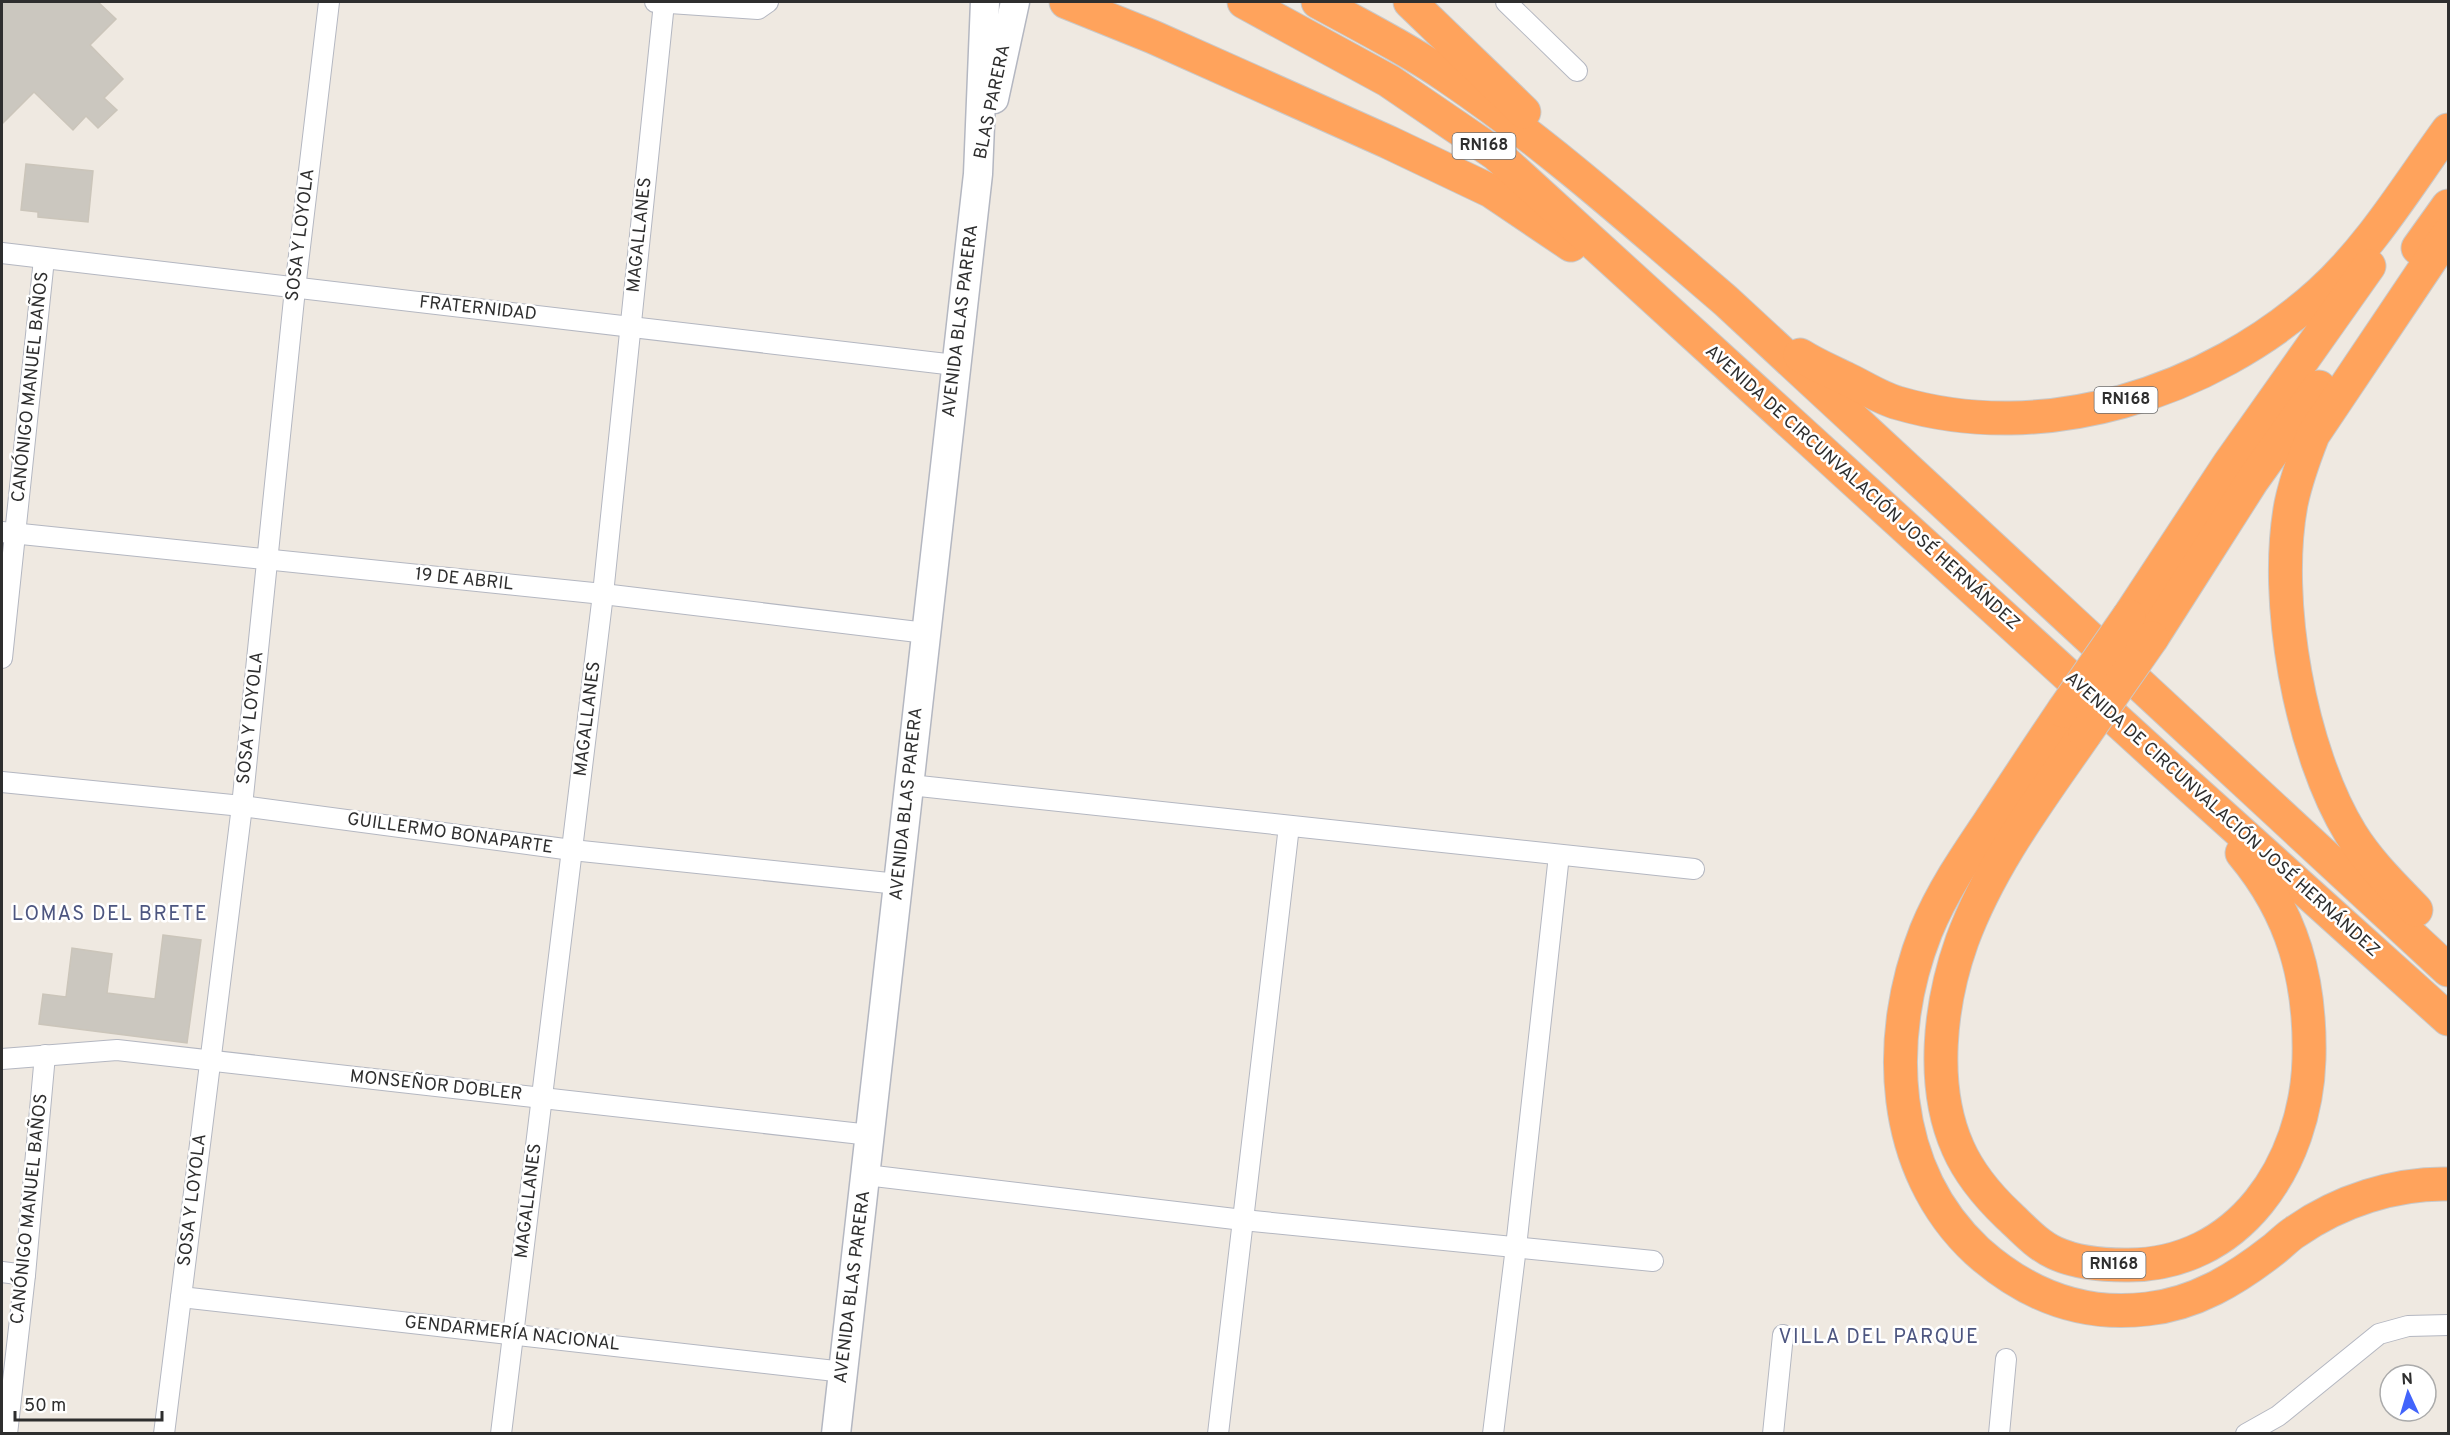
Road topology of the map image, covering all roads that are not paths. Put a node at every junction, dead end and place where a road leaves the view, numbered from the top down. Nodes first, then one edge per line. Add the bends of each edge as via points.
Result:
1 (329, 2) edge
2 (659, 2) edge
3 (768, 2) edge
4 (985, 2) edge
5 (1015, 2) edge
6 (1066, 2) edge
7 (1244, 2) edge
8 (1318, 2) edge
9 (1410, 2) edge
10 (1506, 2) edge
11 (1577, 71) dead end
12 (2448, 130) edge
13 (2448, 154) edge
14 (978, 174) junction
15 (1582, 180) junction
16 (2448, 206) edge
17 (2448, 234) edge
18 (2, 254) edge
19 (44, 259) junction
20 (295, 289) junction
21 (1726, 301) junction
22 (631, 325) junction
23 (1692, 333) junction
24 (955, 365) junction
25 (9, 533) edge
26 (267, 561) junction
27 (603, 594) junction
28 (926, 633) junction
29 (2, 658) edge
30 (2166, 765) junction
31 (2, 782) edge
32 (910, 785) junction
33 (242, 806) junction
34 (1289, 826) junction
35 (572, 850) junction
36 (1559, 855) junction
37 (1694, 869) dead end
38 (898, 884) junction
39 (2448, 944) edge
40 (2448, 970) edge
41 (2448, 1019) edge
42 (45, 1055) junction
43 (2, 1059) edge
44 (210, 1062) junction
45 (542, 1097) junction
46 (870, 1135) junction
47 (866, 1175) junction
48 (2448, 1184) edge
49 (1243, 1220) junction
50 (1516, 1247) junction
51 (1653, 1261) dead end
52 (2, 1272) edge
53 (25, 1275) junction
54 (181, 1297) junction
55 (2448, 1325) edge
56 (513, 1334) junction
57 (1783, 1335) dead end
58 (2006, 1359) dead end
59 (844, 1372) junction
60 (2246, 1433) edge
61 (7, 1434) edge
62 (165, 1434) edge
63 (501, 1434) edge
64 (836, 1434) edge
65 (1218, 1434) edge
66 (1493, 1434) edge
67 (1773, 1434) edge
68 (1999, 1434) edge

1 - 20 street, SOSA Y LOYOLA
2 - 3 street via 758,9
2 - 22 street, MAGALLANES
4 - 14 main road, BLAS PARERA
5 - 14 main road, BLAS PARERA
6 - 23 highway via 1153,37 1491,190
7 - 23 highway, AVENIDA DE CIRCUNVALACIÓN JOSÉ HERNÁNDEZ / RN168 via 1389,81 1496,154
8 - 15 highway, RN168 via 1448,77
9 - 15 highway via 1518,105
10 - 11 street
12 - 21 highway, RN168 via 2354,259 2281,327 2195,376 2152,394 2098,407 1999,418 1937,412 1896,402 1804,358
13 - 48 highway, bridge via 2229,464 1950,882 1926,931 1910,982 1900,1058 1902,1095 1914,1156 1951,1222 1992,1264 2017,1283 2074,1305 2111,1310 2147,1309 2182,1302 2215,1289 2295,1232 2361,1198 2388,1189
14 - 24 main road, AVENIDA BLAS PARERA
15 - 21 highway, RN168
16 - 30 highway, RN168, bridge via 2252,481 2152,638 2016,835 1967,930 1945,1008 1941,1051 1942,1088 1958,1148 1976,1178 2026,1233 2052,1252 2079,1261 2148,1264 2195,1253 2219,1240 2264,1198 2293,1144 2303,1110 2308,1074 2308,1004 2303,975 2280,906 2262,877
17 - 39 highway via 2313,435 2291,506 2287,559 2294,669 2322,774 2351,834 2378,871
18 - 19 street, FRATERNIDAD
19 - 20 street, FRATERNIDAD
19 - 25 street, CANÓNIGO MANUEL BAÑOS
20 - 22 street, FRATERNIDAD
20 - 26 street, SOSA Y LOYOLA
21 - 40 highway
22 - 24 street, FRATERNIDAD
22 - 27 street, MAGALLANES
23 - 30 highway, AVENIDA DE CIRCUNVALACIÓN JOSÉ HERNÁNDEZ / RN168
24 - 28 main road, AVENIDA BLAS PARERA
25 - 26 street, 19 DE ABRIL
25 - 29 street, CANÓNIGO MANUEL BAÑOS
26 - 27 street, 19 DE ABRIL
26 - 33 street, SOSA Y LOYOLA
27 - 28 street, 19 DE ABRIL
27 - 35 street, MAGALLANES
28 - 32 main road, AVENIDA BLAS PARERA
30 - 41 highway, AVENIDA DE CIRCUNVALACIÓN JOSÉ HERNÁNDEZ
31 - 33 street, GUILLERMO BONAPARTE
32 - 34 street
32 - 38 main road, AVENIDA BLAS PARERA
33 - 35 street, GUILLERMO BONAPARTE
33 - 44 street, SOSA Y LOYOLA
34 - 36 street
34 - 49 street
35 - 38 street, GUILLERMO BONAPARTE
35 - 45 street, MAGALLANES
36 - 37 street
36 - 50 street
38 - 46 main road, AVENIDA BLAS PARERA
42 - 43 street, MONSEÑOR DOBLER
42 - 44 street, MONSEÑOR DOBLER via 117,1050
42 - 53 street, CANÓNIGO MANUEL BAÑOS
44 - 45 street, MONSEÑOR DOBLER
44 - 54 street, SOSA Y LOYOLA
45 - 46 street, MONSEÑOR DOBLER
45 - 56 street, MAGALLANES
46 - 47 main road, AVENIDA BLAS PARERA
47 - 49 street
47 - 59 main road, AVENIDA BLAS PARERA
49 - 50 street
49 - 65 street
50 - 51 street
50 - 66 street
52 - 53 street
53 - 61 street, CANÓNIGO MANUEL BAÑOS
54 - 56 street, GENDARMERÍA NACIONAL
54 - 62 street, SOSA Y LOYOLA
55 - 60 street via 2408,1326 2379,1334 2278,1416
56 - 59 street, GENDARMERÍA NACIONAL
56 - 63 street, MAGALLANES
57 - 67 street
58 - 68 street
59 - 64 main road, AVENIDA BLAS PARERA

